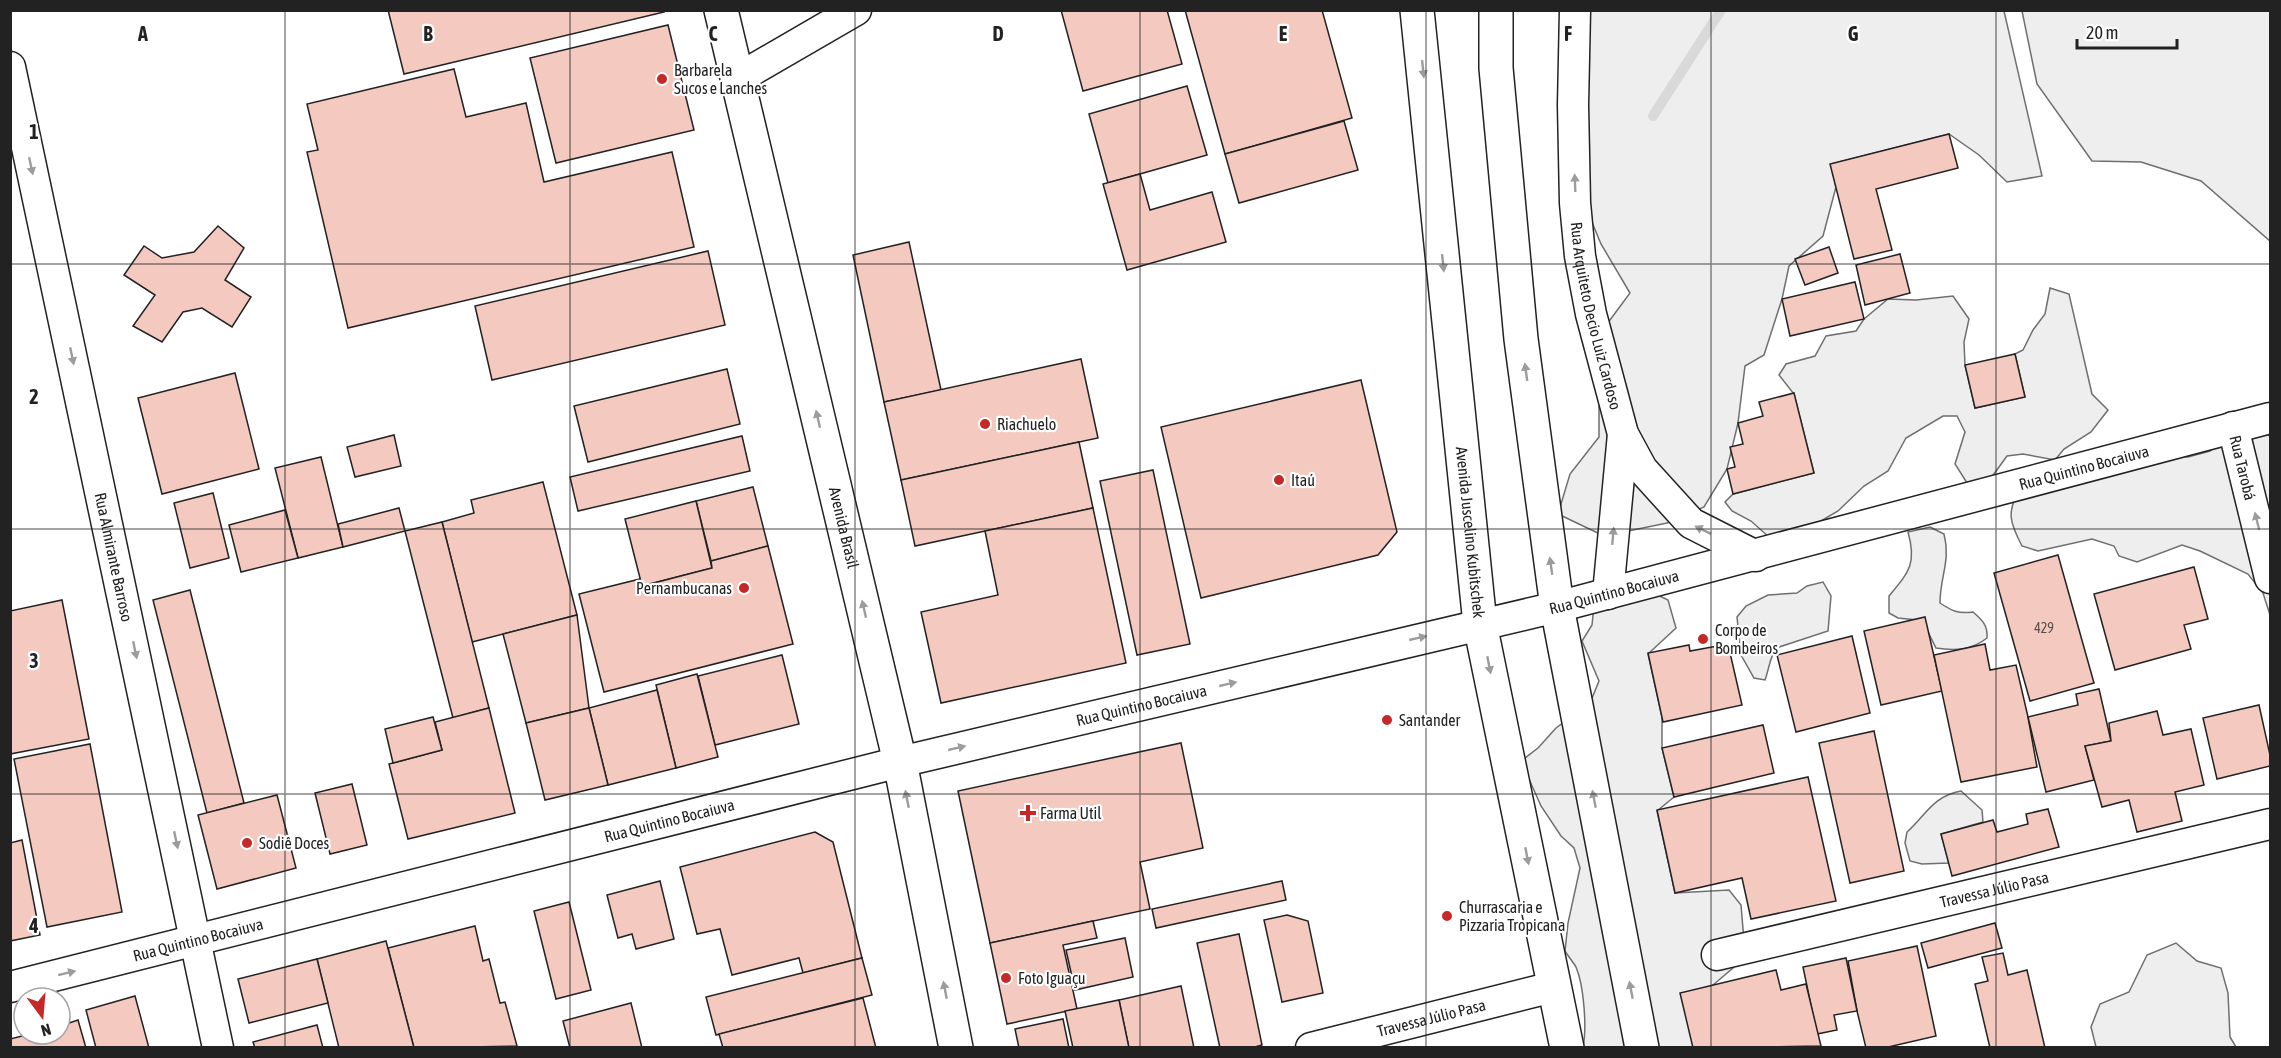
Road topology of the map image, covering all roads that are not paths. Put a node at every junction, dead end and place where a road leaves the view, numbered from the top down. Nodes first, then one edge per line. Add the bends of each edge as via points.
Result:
1 (721, 10) edge
2 (856, 10) edge
3 (1417, 10) edge
4 (1496, 10) edge
5 (1575, 10) edge
6 (10, 68) edge
7 (737, 79) junction
8 (2271, 418) edge
9 (2233, 427) junction
10 (1623, 434) junction
11 (1756, 556) junction
12 (2271, 578) edge
13 (1608, 594) junction
14 (1557, 607) junction
15 (1480, 624) junction
16 (900, 762) junction
17 (2271, 824) edge
18 (197, 941) junction
19 (1717, 955) dead end
20 (10, 987) edge
21 (1553, 987) junction
22 (219, 1047) edge
23 (956, 1047) edge
24 (1311, 1047) edge
25 (1567, 1047) edge
26 (1642, 1047) edge

1 - 7 main road, Avenida Brasil
2 - 7 street
3 -> 15 main road, Avenida Juscelino Kubitschek
14 -> 4 main road via 1521,339 1496,68
10 -> 5 street, Rua Arquiteto Decio Luiz Cardoso via 1580,256 1573,105
6 -> 18 street, Rua Almirante Barroso
16 -> 7 main road, Avenida Brasil
8 - 9 street, Rua Quintino Bocaiuva
9 - 11 street, Rua Quintino Bocaiuva
12 -> 9 street, Rua Tarobá
11 -> 10 street, Rua Arquiteto Decio Luiz Cardoso via 1691,523 1642,469
13 -> 10 street
11 - 13 street, Rua Quintino Bocaiuva
13 - 14 street, Rua Quintino Bocaiuva
14 - 15 street, Rua Quintino Bocaiuva
26 -> 14 main road
16 -> 15 street, Rua Quintino Bocaiuva
15 -> 21 main road, Avenida Juscelino Kubitschek
16 - 18 street, Rua Quintino Bocaiuva
23 -> 16 main road, Avenida Brasil
17 - 19 street, Travessa Júlio Pasa
20 -> 18 street, Rua Quintino Bocaiuva
18 - 22 street, Rua Almirante Barroso
21 - 24 street, Travessa Júlio Pasa
21 - 25 main road, Avenida Juscelino Kubitschek

